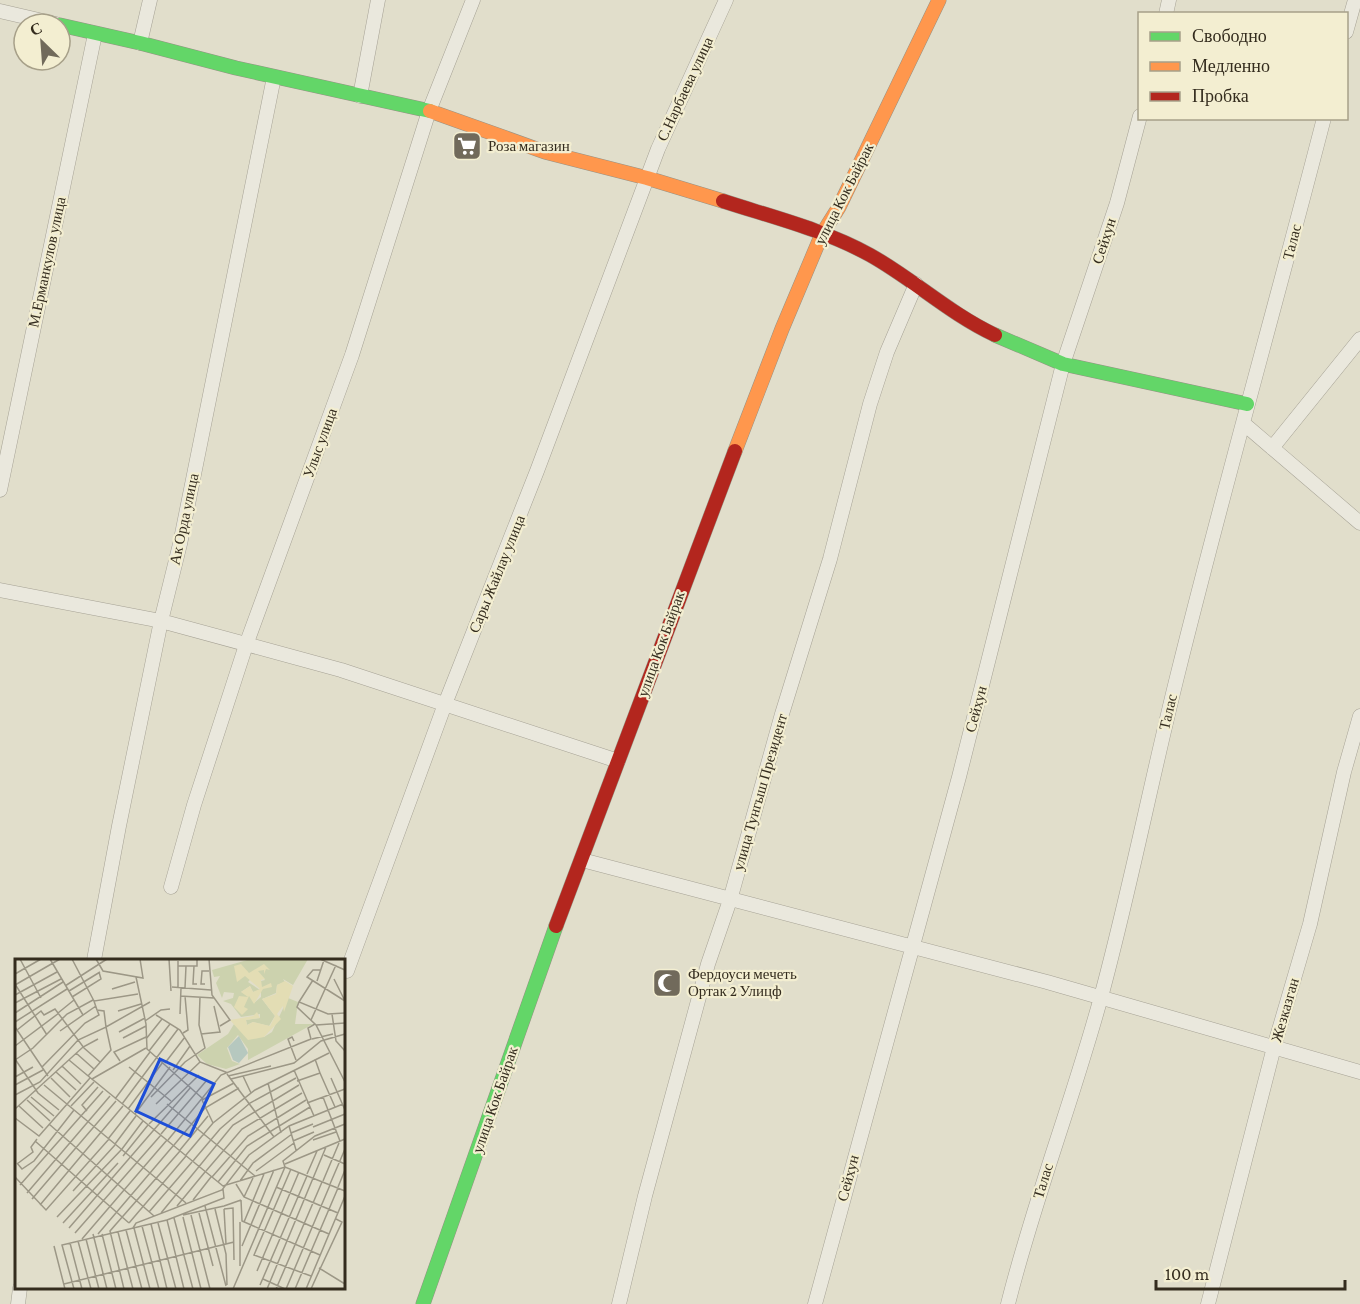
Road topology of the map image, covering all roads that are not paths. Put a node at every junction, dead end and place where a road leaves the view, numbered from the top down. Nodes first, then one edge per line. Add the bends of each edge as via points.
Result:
1 (150, 0) edge
2 (378, 0) edge
3 (473, 0) edge
4 (726, 0) edge
5 (939, 0) edge
6 (1354, 0) edge
7 (1348, 27) edge
8 (72, 28) edge
9 (95, 34) junction
10 (140, 43) junction
11 (274, 77) junction
12 (360, 96) junction
13 (429, 111) junction
14 (1139, 120) edge
15 (1323, 120) edge
16 (647, 178) junction
17 (822, 234) junction
18 (916, 284) junction
19 (1360, 339) edge
20 (1063, 364) junction
21 (1247, 405) junction
22 (1243, 423) junction
23 (1272, 448) junction
24 (0, 490) edge
25 (1360, 523) edge
26 (0, 590) edge
27 (161, 621) junction
28 (246, 645) junction
29 (445, 704) junction
30 (1360, 716) edge
31 (618, 761) junction
32 (582, 860) junction
33 (171, 887) dead end
34 (730, 900) junction
35 (913, 946) junction
36 (94, 959) edge
37 (347, 970) dead end
38 (1101, 997) junction
39 (1274, 1047) junction
40 (1360, 1072) edge
41 (20, 1289) edge
42 (18, 1304) edge
43 (423, 1304) edge
44 (619, 1304) edge
45 (815, 1304) edge
46 (1008, 1304) edge
47 (1208, 1304) edge

1 - 10 street
2 - 12 street
3 - 13 street, Улыс улица
4 - 16 street, С.Нарбаева улица
5 - 17 street, улица Кок Байрак via 839,207
6 - 7 street
8 - 9 street
9 - 10 street
9 - 24 street, М.Ерманкулов улица
10 - 11 street
11 - 12 street
11 - 27 street, Ак Орда улица
12 - 13 street
13 - 16 street via 545,152
13 - 28 street, Улыс улица via 352,355
14 - 20 street, Сейхун via 1117,203
15 - 21 street, Талас
16 - 17 street
16 - 29 street, Сары Жайлау улица via 529,494
17 - 18 street via 867,253
17 - 31 street, улица Кок Байрак via 782,329
18 - 20 street via 991,333
18 - 34 street, улица Тунгыш Президент via 870,404 830,559
19 - 23 street
20 - 21 street
20 - 35 street, Сейхун
21 - 22 street, Талас
22 - 23 street
22 - 38 street, Талас via 1177,675
23 - 25 street
26 - 27 street
27 - 28 street
27 - 36 street, Ак Орда улица
28 - 29 street via 341,670
28 - 33 street, Улыс улица
29 - 31 street
29 - 37 street, Сары Жайлау улица
30 - 39 street, Жезказган via 1310,924
31 - 32 street, улица Кок Байрак
32 - 34 street
32 - 43 street, улица Кок Байрак via 539,971
34 - 35 street
34 - 44 street, улица Тунгыш Президент via 708,964
35 - 38 street
35 - 45 street, Сейхун
38 - 39 street
38 - 46 street, Талас
39 - 40 street
39 - 47 street, Жезказган
41 - 42 street

